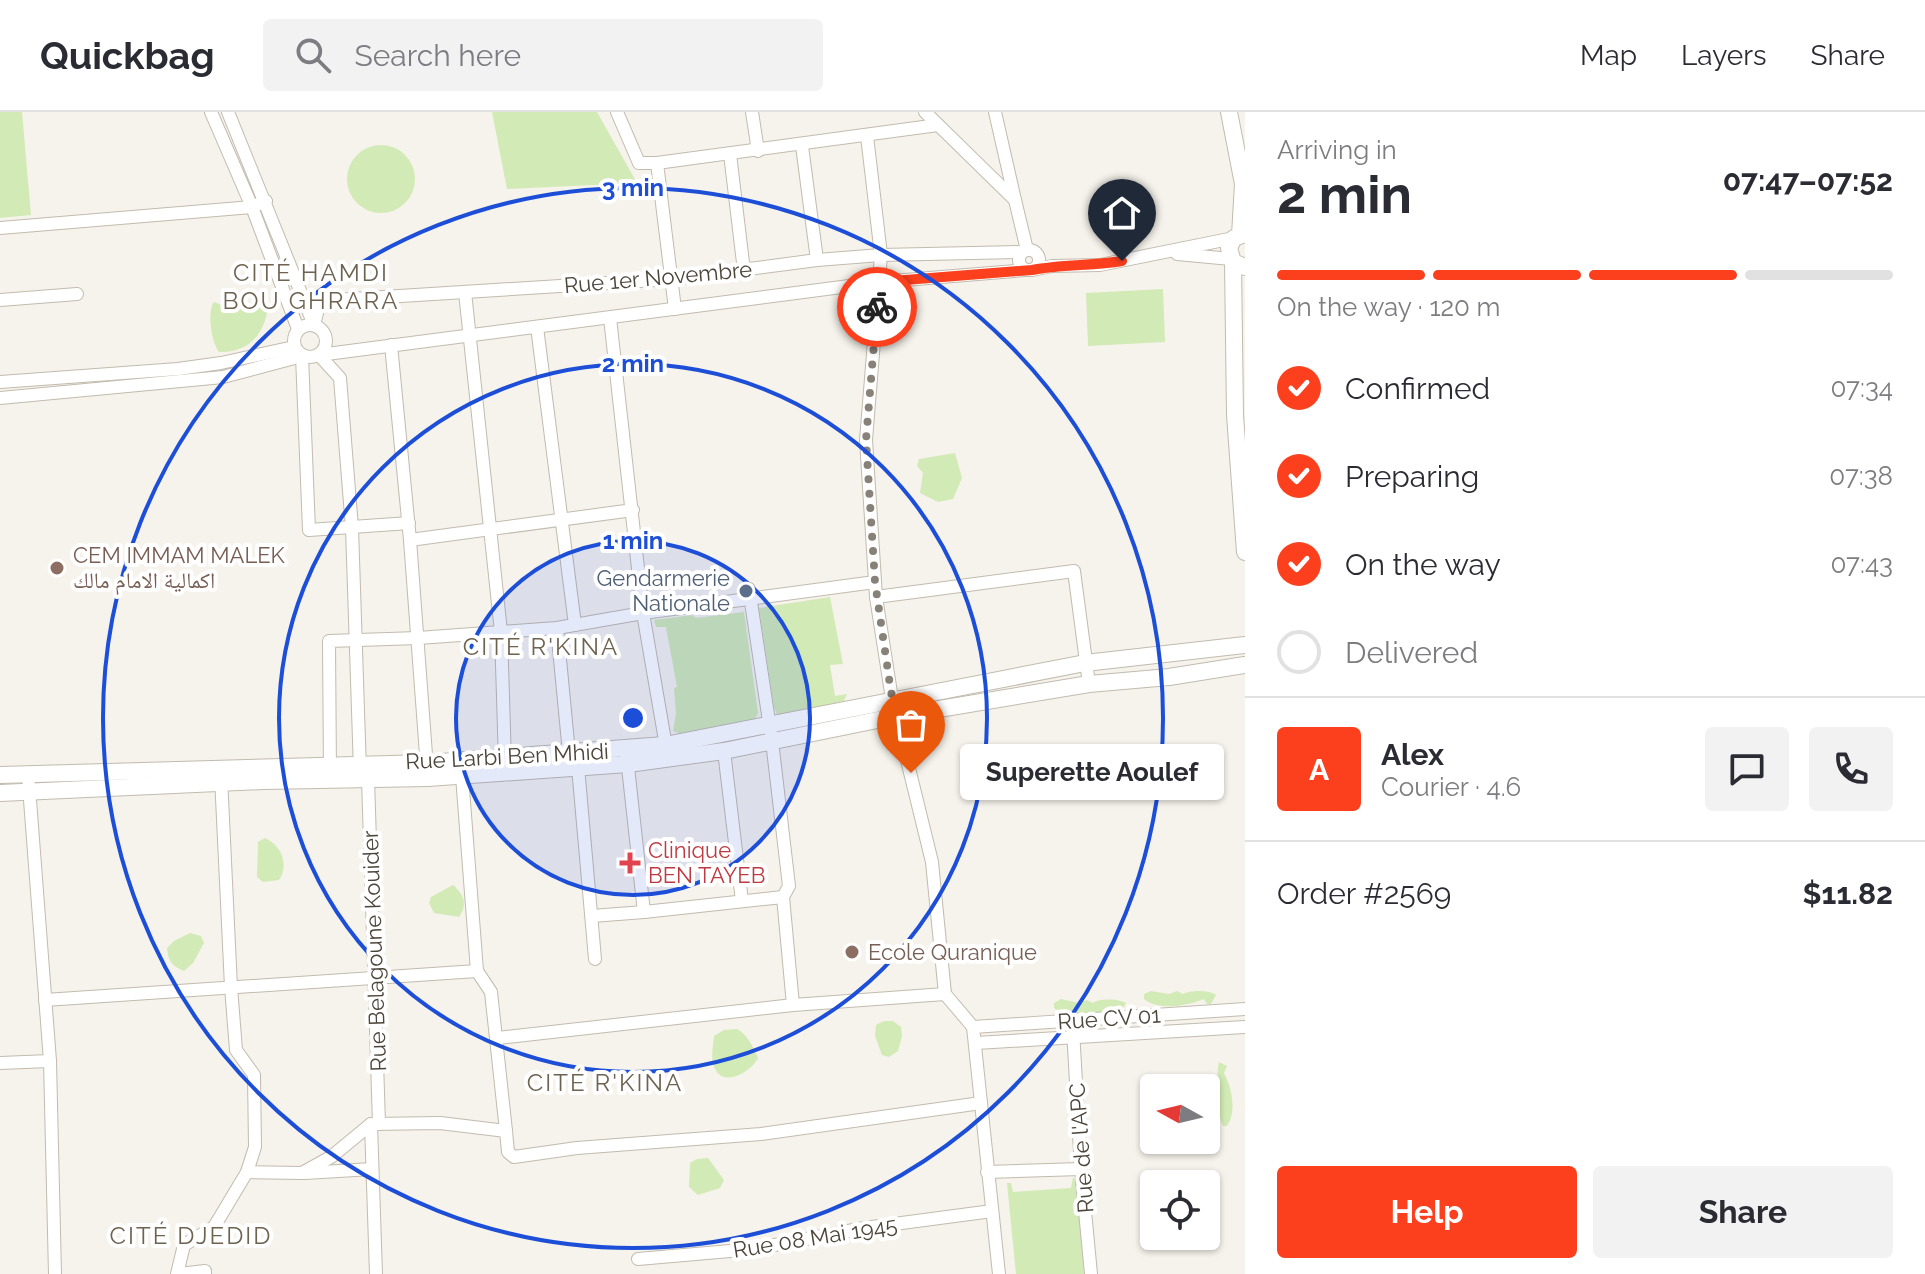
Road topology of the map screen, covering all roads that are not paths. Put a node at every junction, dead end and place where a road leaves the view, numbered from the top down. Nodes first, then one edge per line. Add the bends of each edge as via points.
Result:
1 (211, 112) edge
2 (228, 112) edge
3 (617, 112) edge
4 (752, 112) edge
5 (925, 112) edge
6 (995, 112) edge
7 (1229, 112) edge
8 (938, 125) junction
9 (867, 136) junction
10 (802, 146) junction
11 (758, 151) junction
12 (730, 154) junction
13 (1242, 160) edge
14 (657, 163) junction
15 (1015, 200) junction
16 (266, 201) junction
17 (252, 207) junction
18 (0, 228) edge
19 (1240, 236) edge
20 (1028, 251) junction
21 (1166, 253) junction
22 (881, 255) junction
23 (904, 255) junction
24 (817, 260) junction
25 (1236, 262) edge
26 (1052, 266) junction
27 (1029, 270) junction
28 (744, 271) junction
29 (672, 279) junction
30 (902, 281) junction
31 (880, 282) junction
32 (465, 292) junction
33 (77, 294) dead end
34 (0, 300) edge
35 (675, 309) junction
36 (610, 318) junction
37 (314, 325) junction
38 (537, 327) junction
39 (298, 329) junction
40 (469, 336) junction
41 (391, 345) junction
42 (298, 352) junction
43 (319, 355) junction
44 (222, 370) junction
45 (0, 382) edge
46 (0, 398) edge
47 (1242, 482) edge
48 (633, 510) junction
49 (563, 520) junction
50 (409, 523) junction
51 (352, 528) junction
52 (491, 528) junction
53 (410, 540) junction
54 (1245, 552) edge
55 (875, 582) junction
56 (750, 595) junction
57 (876, 597) junction
58 (643, 613) junction
59 (575, 625) junction
60 (557, 628) junction
61 (501, 632) junction
62 (418, 638) junction
63 (357, 639) junction
64 (1245, 645) edge
65 (1085, 663) junction
66 (1245, 665) edge
67 (1089, 684) junction
68 (892, 699) junction
69 (897, 716) junction
70 (770, 733) junction
71 (724, 751) junction
72 (667, 752) junction
73 (627, 757) junction
74 (573, 760) junction
75 (505, 766) junction
76 (116, 770) junction
77 (428, 770) junction
78 (330, 771) junction
79 (28, 774) junction
80 (362, 774) junction
81 (0, 775) edge
82 (221, 775) junction
83 (462, 776) junction
84 (118, 788) junction
85 (30, 792) junction
86 (0, 793) edge
87 (783, 897) junction
88 (742, 901) junction
89 (644, 912) junction
90 (592, 916) junction
91 (595, 959) dead end
92 (477, 971) junction
93 (375, 978) junction
94 (231, 987) junction
95 (945, 994) junction
96 (45, 1000) junction
97 (793, 1005) junction
98 (1245, 1009) edge
99 (1072, 1021) junction
100 (973, 1027) junction
101 (1245, 1027) edge
102 (1073, 1037) junction
103 (498, 1038) junction
104 (976, 1043) junction
105 (50, 1061) junction
106 (0, 1063) edge
107 (981, 1103) junction
108 (375, 1124) junction
109 (506, 1131) junction
110 (372, 1169) junction
111 (1081, 1169) junction
112 (247, 1172) junction
113 (987, 1172) junction
114 (302, 1173) junction
115 (992, 1211) junction
116 (638, 1259) dead end
117 (55, 1274) edge
118 (178, 1274) edge
119 (205, 1274) edge
120 (376, 1274) edge
121 (999, 1274) edge
122 (1091, 1274) edge

1 - 17 street
2 - 16 street
3 - 14 street via 639,163
4 - 11 street
5 - 8 street
6 - 15 street
7 - 13 street
8 - 9 street
8 - 15 street
9 - 10 street
9 - 22 street
10 - 11 street
10 - 24 street
11 - 12 street
12 - 14 street
12 - 28 street
13 - 19 street
14 - 29 street
15 - 20 street
16 - 17 street
16 - 37 street
17 - 18 street
17 - 39 street
19 - 21 street
19 - 25 street via 1229,248
20 - 23 street, Rue 1er Novembre
20 - 26 street
20 - 27 street via 1019,262
21 - 25 street
21 - 26 street via 1100,265
22 - 23 street, Rue 1er Novembre
22 - 24 street, Rue 1er Novembre
22 - 31 street
23 - 30 street
24 - 28 street, Rue 1er Novembre
25 - 47 street
26 - 27 street, Rue 1er Novembre
27 - 30 street, Rue 1er Novembre
28 - 29 street, Rue 1er Novembre
29 - 32 street, Rue 1er Novembre
29 - 35 street
30 - 31 street, Rue 1er Novembre
31 - 35 street, Rue 1er Novembre
31 - 55 street via 866,440
32 - 37 street, Rue 1er Novembre via 320,301
32 - 40 street
33 - 34 street
35 - 36 street, Rue 1er Novembre
36 - 38 street, Rue 1er Novembre
36 - 48 street
37 - 39 street
37 - 43 street via 326,341
38 - 40 street, Rue 1er Novembre
38 - 49 street
39 - 42 street via 293,338
40 - 41 street, Rue 1er Novembre
40 - 52 street
41 - 43 street, Rue 1er Novembre
41 - 50 street
42 - 43 street via 307,358
42 - 44 street
42 - 51 street via 309,530
43 - 51 street, Rue Belagoune Kouider via 340,378
44 - 45 street
44 - 46 street
47 - 54 street
48 - 49 street
48 - 58 street
49 - 52 street
49 - 59 street
50 - 51 street
50 - 53 street
51 - 63 street, Rue Belagoune Kouider
52 - 53 street
52 - 61 street
53 - 62 street
55 - 56 street
55 - 57 street
56 - 58 street
56 - 70 street
57 - 65 street via 1074,571
57 - 68 street
58 - 59 street
58 - 72 street
59 - 60 street
60 - 61 street
60 - 74 street
61 - 62 street
61 - 75 street
62 - 63 street
62 - 77 street
63 - 78 street via 329,641
63 - 80 street, Rue Belagoune Kouider
64 - 65 street, Rue Larbi Ben Mhidi
65 - 67 street
65 - 68 street, Rue Larbi Ben Mhidi
66 - 67 street, Rue Larbi Ben Mhidi
67 - 69 street, Rue Larbi Ben Mhidi
68 - 69 street
68 - 70 street, Rue Larbi Ben Mhidi
69 - 70 street, Rue Larbi Ben Mhidi
69 - 95 street via 932,862
70 - 71 street, Rue Larbi Ben Mhidi
70 - 72 street, Rue Larbi Ben Mhidi
70 - 87 street via 789,886
71 - 72 street, Rue Larbi Ben Mhidi
71 - 88 street
72 - 73 street, Rue Larbi Ben Mhidi
73 - 74 street, Rue Larbi Ben Mhidi
73 - 89 street
74 - 75 street, Rue Larbi Ben Mhidi
74 - 90 street
75 - 77 street, Rue Larbi Ben Mhidi
75 - 83 street, Rue Larbi Ben Mhidi
76 - 79 street, Rue Larbi Ben Mhidi
76 - 82 street, Rue Larbi Ben Mhidi
76 - 84 street
77 - 80 street, Rue Larbi Ben Mhidi
77 - 83 street, Rue Larbi Ben Mhidi
78 - 80 street, Rue Larbi Ben Mhidi
78 - 82 street, Rue Larbi Ben Mhidi
79 - 81 street, Rue Larbi Ben Mhidi
79 - 85 street
80 - 93 street, Rue Belagoune Kouider
82 - 84 street, Rue Larbi Ben Mhidi
82 - 94 street
83 - 92 street
84 - 85 street, Rue Larbi Ben Mhidi
85 - 86 street, Rue Larbi Ben Mhidi
85 - 96 street
87 - 88 street
87 - 97 street
88 - 89 street
89 - 90 street
90 - 91 street
92 - 93 street
92 - 103 street via 491,992
93 - 94 street
93 - 108 street, Rue Belagoune Kouider
94 - 96 street
94 - 112 street via 236,1050 254,1075 255,1147
95 - 97 street
95 - 100 street
96 - 105 street
97 - 103 street
98 - 99 street, Rue CV 01
99 - 100 street, Rue CV 01
99 - 102 street, Rue de l'APC
100 - 104 street
101 - 102 street, Rue CV 01
102 - 104 street, Rue CV 01
102 - 111 street, Rue de l'APC
103 - 109 street
104 - 107 street
105 - 106 street
105 - 117 street
107 - 109 street via 761,1134 514,1157 508,1152
107 - 113 street
108 - 109 street via 440,1123
108 - 110 street, Rue Belagoune Kouider
108 - 114 street
110 - 114 street
110 - 120 street, Rue Belagoune Kouider
111 - 113 street
111 - 122 street, Rue de l'APC
112 - 114 street
112 - 118 street via 214,1227 184,1245
113 - 115 street
115 - 116 street, Rue 08 Mai 1945 via 753,1249
115 - 121 street
118 - 119 street

